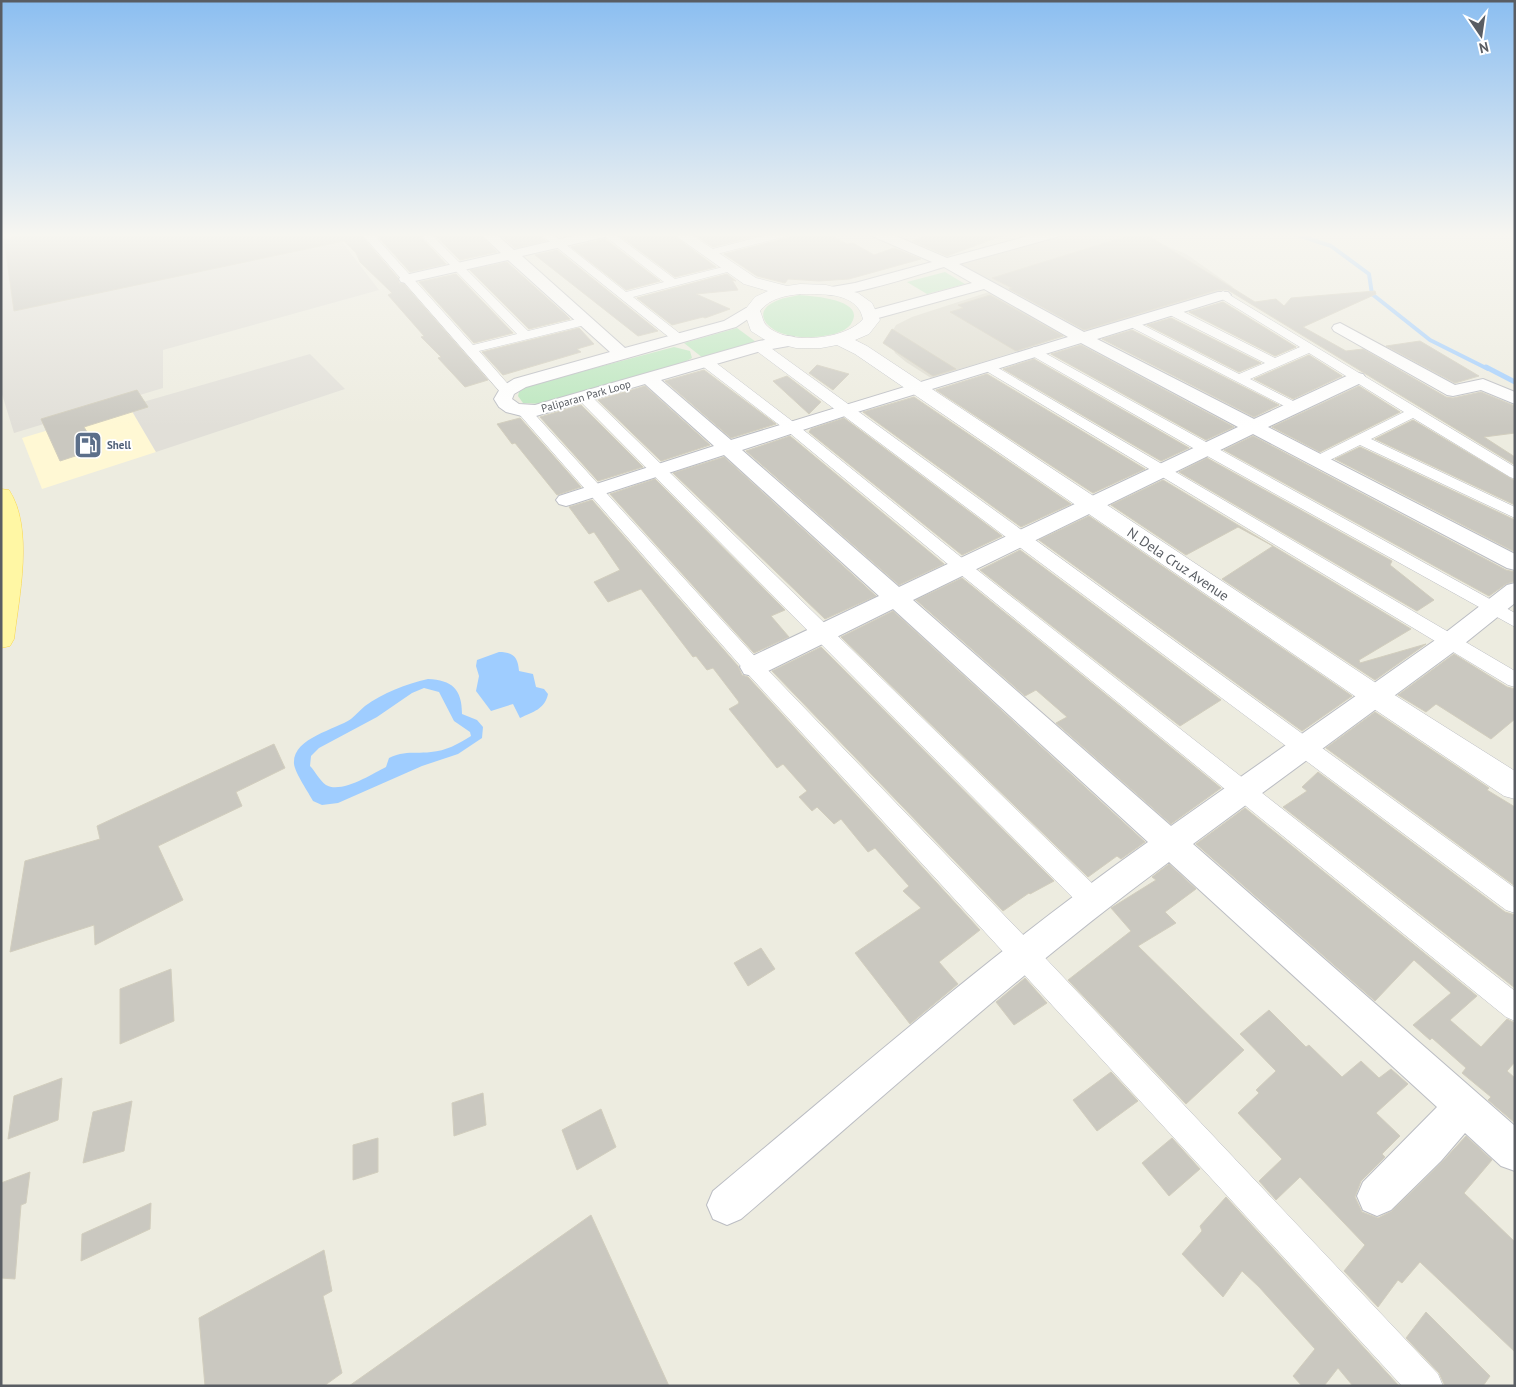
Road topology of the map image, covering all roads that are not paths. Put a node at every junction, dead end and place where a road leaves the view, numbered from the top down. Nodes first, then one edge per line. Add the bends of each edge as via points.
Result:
1 (423, 298) edge
2 (489, 298) edge
3 (560, 298) edge
4 (627, 298) edge
5 (754, 298) edge
6 (772, 298) edge
7 (853, 298) edge
8 (935, 298) edge
9 (1011, 298) edge
10 (1213, 298) edge
11 (1226, 298) edge
12 (756, 306) junction
13 (1172, 311) junction
14 (871, 315) junction
15 (585, 321) junction
16 (1132, 324) junction
17 (1340, 328) dead end
18 (526, 336) junction
19 (849, 337) junction
20 (1083, 338) junction
21 (678, 339) junction
22 (788, 341) junction
23 (759, 346) junction
24 (1309, 348) junction
25 (469, 350) junction
26 (1034, 351) junction
27 (623, 355) junction
28 (706, 362) junction
29 (1275, 363) junction
30 (988, 366) junction
31 (648, 378) junction
32 (1357, 378) junction
33 (1239, 379) junction
34 (923, 387) junction
35 (506, 391) junction
36 (584, 397) junction
37 (1515, 398) edge
38 (1294, 407) junction
39 (847, 409) junction
40 (524, 411) junction
41 (1414, 412) junction
42 (791, 427) junction
43 (1253, 427) junction
44 (1359, 439) junction
45 (727, 447) junction
46 (1205, 449) junction
47 (1319, 460) junction
48 (659, 470) junction
49 (1161, 470) junction
50 (1515, 474) edge
51 (596, 491) junction
52 (1, 495) edge
53 (566, 500) dead end
54 (1095, 502) junction
55 (1515, 513) edge
56 (1018, 538) junction
57 (1515, 562) edge
58 (961, 566) junction
59 (1515, 591) edge
60 (896, 598) junction
61 (1493, 609) junction
62 (1515, 621) edge
63 (823, 633) junction
64 (1, 639) edge
65 (1450, 642) junction
66 (753, 667) junction
67 (1515, 680) edge
68 (1381, 691) junction
69 (1304, 746) junction
70 (1515, 767) edge
71 (1515, 787) edge
72 (1243, 790) junction
73 (1170, 843) junction
74 (1092, 900) junction
75 (1515, 902) edge
76 (1024, 954) junction
77 (1515, 1008) edge
78 (1464, 1106) junction
79 (1515, 1152) edge
80 (1377, 1196) dead end
81 (727, 1205) dead end
82 (1426, 1386) edge

1 - 25 street
2 - 18 street
3 - 15 street
4 - 21 street
5 - 12 street
6 - 12 street
7 - 14 street via 868,308
8 - 14 street
9 - 20 street
10 - 13 street
11 - 24 street
12 - 21 street via 730,324
12 - 22 street via 751,317 759,328
13 - 16 street
13 - 29 street
14 - 19 street via 866,328
15 - 18 street
15 - 27 street
16 - 20 street
16 - 33 street
17 - 37 street via 1453,391 1483,384
18 - 25 street
19 - 22 street via 815,344
19 - 34 street, N. Dela Cruz Avenue via 861,350
20 - 26 street
20 - 43 street
21 - 27 street
22 - 23 street, Paliparan Park Loop
23 - 28 street, Paliparan Park Loop
23 - 39 street
24 - 29 street
24 - 32 street
25 - 35 street
26 - 30 street
26 - 46 street
27 - 35 street via 520,383
28 - 31 street, Paliparan Park Loop
28 - 42 street
29 - 33 street
30 - 34 street
30 - 49 street
31 - 36 street, Paliparan Park Loop
31 - 45 street
32 - 38 street
32 - 41 street
33 - 38 street
34 - 39 street
34 - 54 street, N. Dela Cruz Avenue
35 - 40 street, Paliparan Park Loop via 502,399 504,404
36 - 40 street, Paliparan Park Loop via 540,410
36 - 48 street
38 - 43 street
39 - 42 street
39 - 56 street
40 - 51 street
41 - 44 street
41 - 50 street
42 - 45 street
42 - 58 street
43 - 46 street
43 - 47 street
44 - 47 street
44 - 55 street
45 - 48 street
45 - 60 street
46 - 49 street
46 - 61 street
47 - 57 street
48 - 51 street
48 - 63 street
49 - 54 street
49 - 65 street
51 - 53 street
51 - 66 street
52 - 64 main road via 11,555
54 - 56 street
54 - 68 street, N. Dela Cruz Avenue
56 - 58 street
56 - 69 street
58 - 60 street
58 - 72 street
59 - 61 street
60 - 63 street
60 - 73 street
61 - 62 street
61 - 65 street
63 - 66 street
63 - 74 street
65 - 67 street
65 - 68 street
66 - 76 street
68 - 69 street
68 - 70 street, N. Dela Cruz Avenue
68 - 71 street, N. Dela Cruz Avenue
69 - 72 street
69 - 75 street
72 - 73 street
72 - 77 street
73 - 74 street
73 - 78 street
74 - 76 street
76 - 81 street
76 - 82 street
78 - 79 street
78 - 80 street

